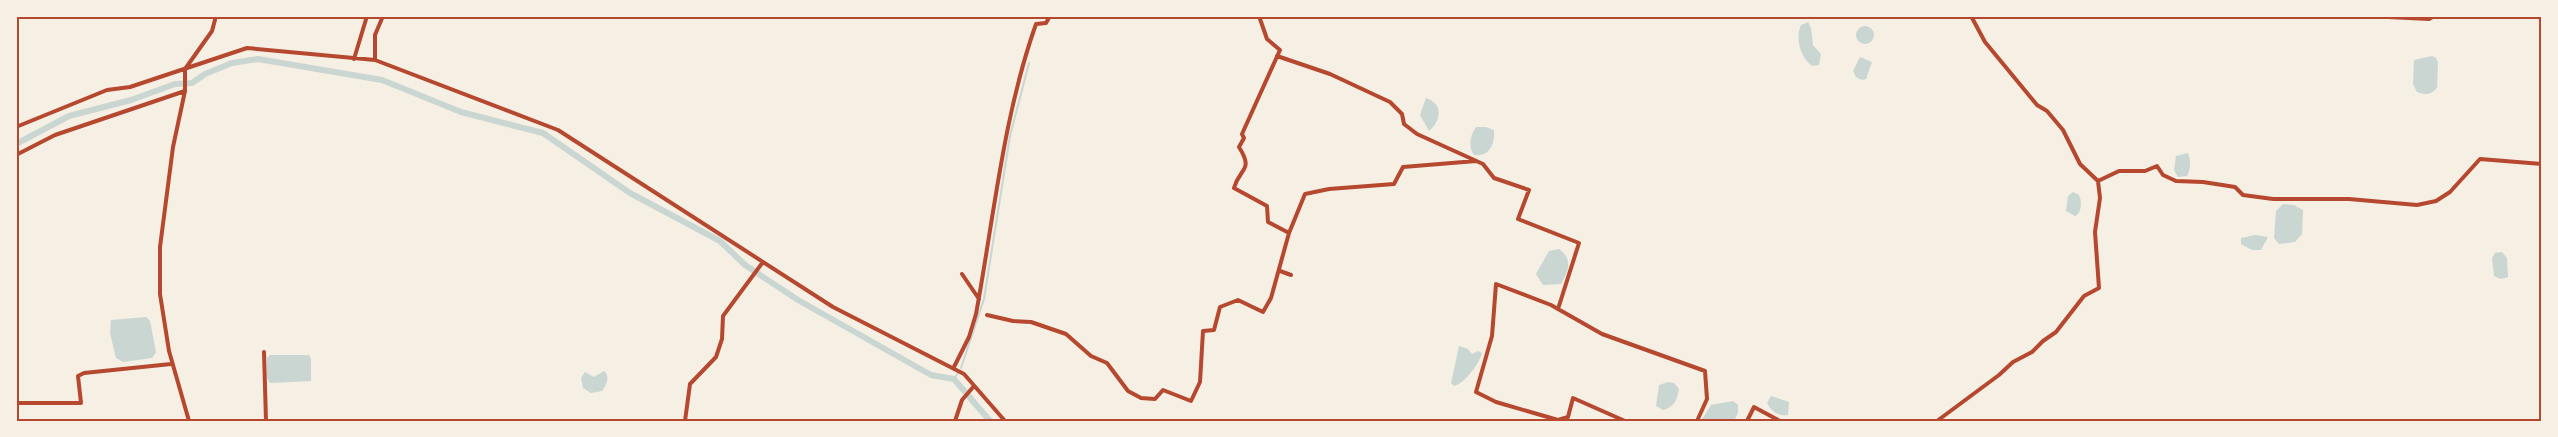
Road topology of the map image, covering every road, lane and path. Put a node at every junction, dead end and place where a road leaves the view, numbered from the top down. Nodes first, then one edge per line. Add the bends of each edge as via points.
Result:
1 (216, 16) edge
2 (367, 16) edge
3 (383, 16) edge
4 (1050, 16) edge
5 (1259, 16) edge
6 (1971, 16) edge
7 (2434, 16) edge
8 (2388, 17) edge
9 (1277, 56) junction
10 (354, 59) junction
11 (375, 60) junction
12 (184, 69) junction
13 (185, 89) junction
14 (16, 120) edge
15 (16, 127) edge
16 (16, 155) edge
17 (1476, 161) junction
18 (2542, 164) edge
19 (2098, 181) junction
20 (1289, 234) junction
21 (763, 262) junction
22 (1280, 271) junction
23 (962, 274) dead end
24 (1291, 275) dead end
25 (979, 299) junction
26 (1558, 309) junction
27 (988, 315) dead end
28 (264, 352) dead end
29 (171, 364) junction
30 (954, 367) junction
31 (974, 386) junction
32 (16, 403) edge
33 (189, 421) edge
34 (266, 421) edge
35 (685, 421) edge
36 (955, 421) edge
37 (1005, 421) edge
38 (1625, 421) edge
39 (1697, 421) edge
40 (1747, 421) edge
41 (1780, 421) edge
42 (1937, 421) edge

1 - 12 street via 212,31
2 - 10 street
3 - 11 street via 375,36
4 - 25 street via 1046,23 1036,24 1024,59
5 - 9 street via 1267,39 1280,50
6 - 19 street via 1985,42 2062,130 2080,164
7 - 8 street via 2429,19
9 - 17 street via 1330,74 1390,102 1402,114 1404,124 1417,134
9 - 20 street via 1242,134 1244,138 1239,147 1247,159 1246,168 1234,188 1267,206 1268,222
10 - 11 street
10 - 12 street via 247,48
11 - 21 street via 558,130
12 - 13 street
12 - 15 street via 130,87 107,90
13 - 16 street via 55,135
13 - 29 street via 173,148 160,247 160,294
14 - 15 street
17 - 20 street via 1403,167 1394,184 1305,194
17 - 26 street via 1483,164 1494,178 1529,190 1518,219 1579,243
18 - 19 street via 2480,159 2450,192 2436,201 2417,205 2349,198 2268,199 2243,196 2234,187 2176,181 2164,175 2157,166 2145,171 2119,170
19 - 42 street via 2100,198 2095,232 2099,288 2084,296 2056,332 2032,352 2013,362
20 - 22 street
21 - 30 street via 833,307
21 - 35 street via 723,316 722,339 716,358 690,384
22 - 24 street
22 - 27 street via 1263,312 1238,300 1220,307 1214,330 1203,331 1200,382 1191,401 1162,390 1155,399 1141,398 1128,391 1107,363 1091,356 1066,334 1031,322
23 - 25 street
25 - 30 street via 969,337
26 - 38 street via 1496,284 1492,336 1476,392 1496,402 1558,420 1568,416 1573,398
26 - 39 street via 1602,334 1705,371 1707,399
28 - 34 street
29 - 32 street via 84,373 78,376 81,403
29 - 33 street
30 - 31 street
31 - 36 street via 962,400
31 - 37 street
40 - 41 street via 1754,407

